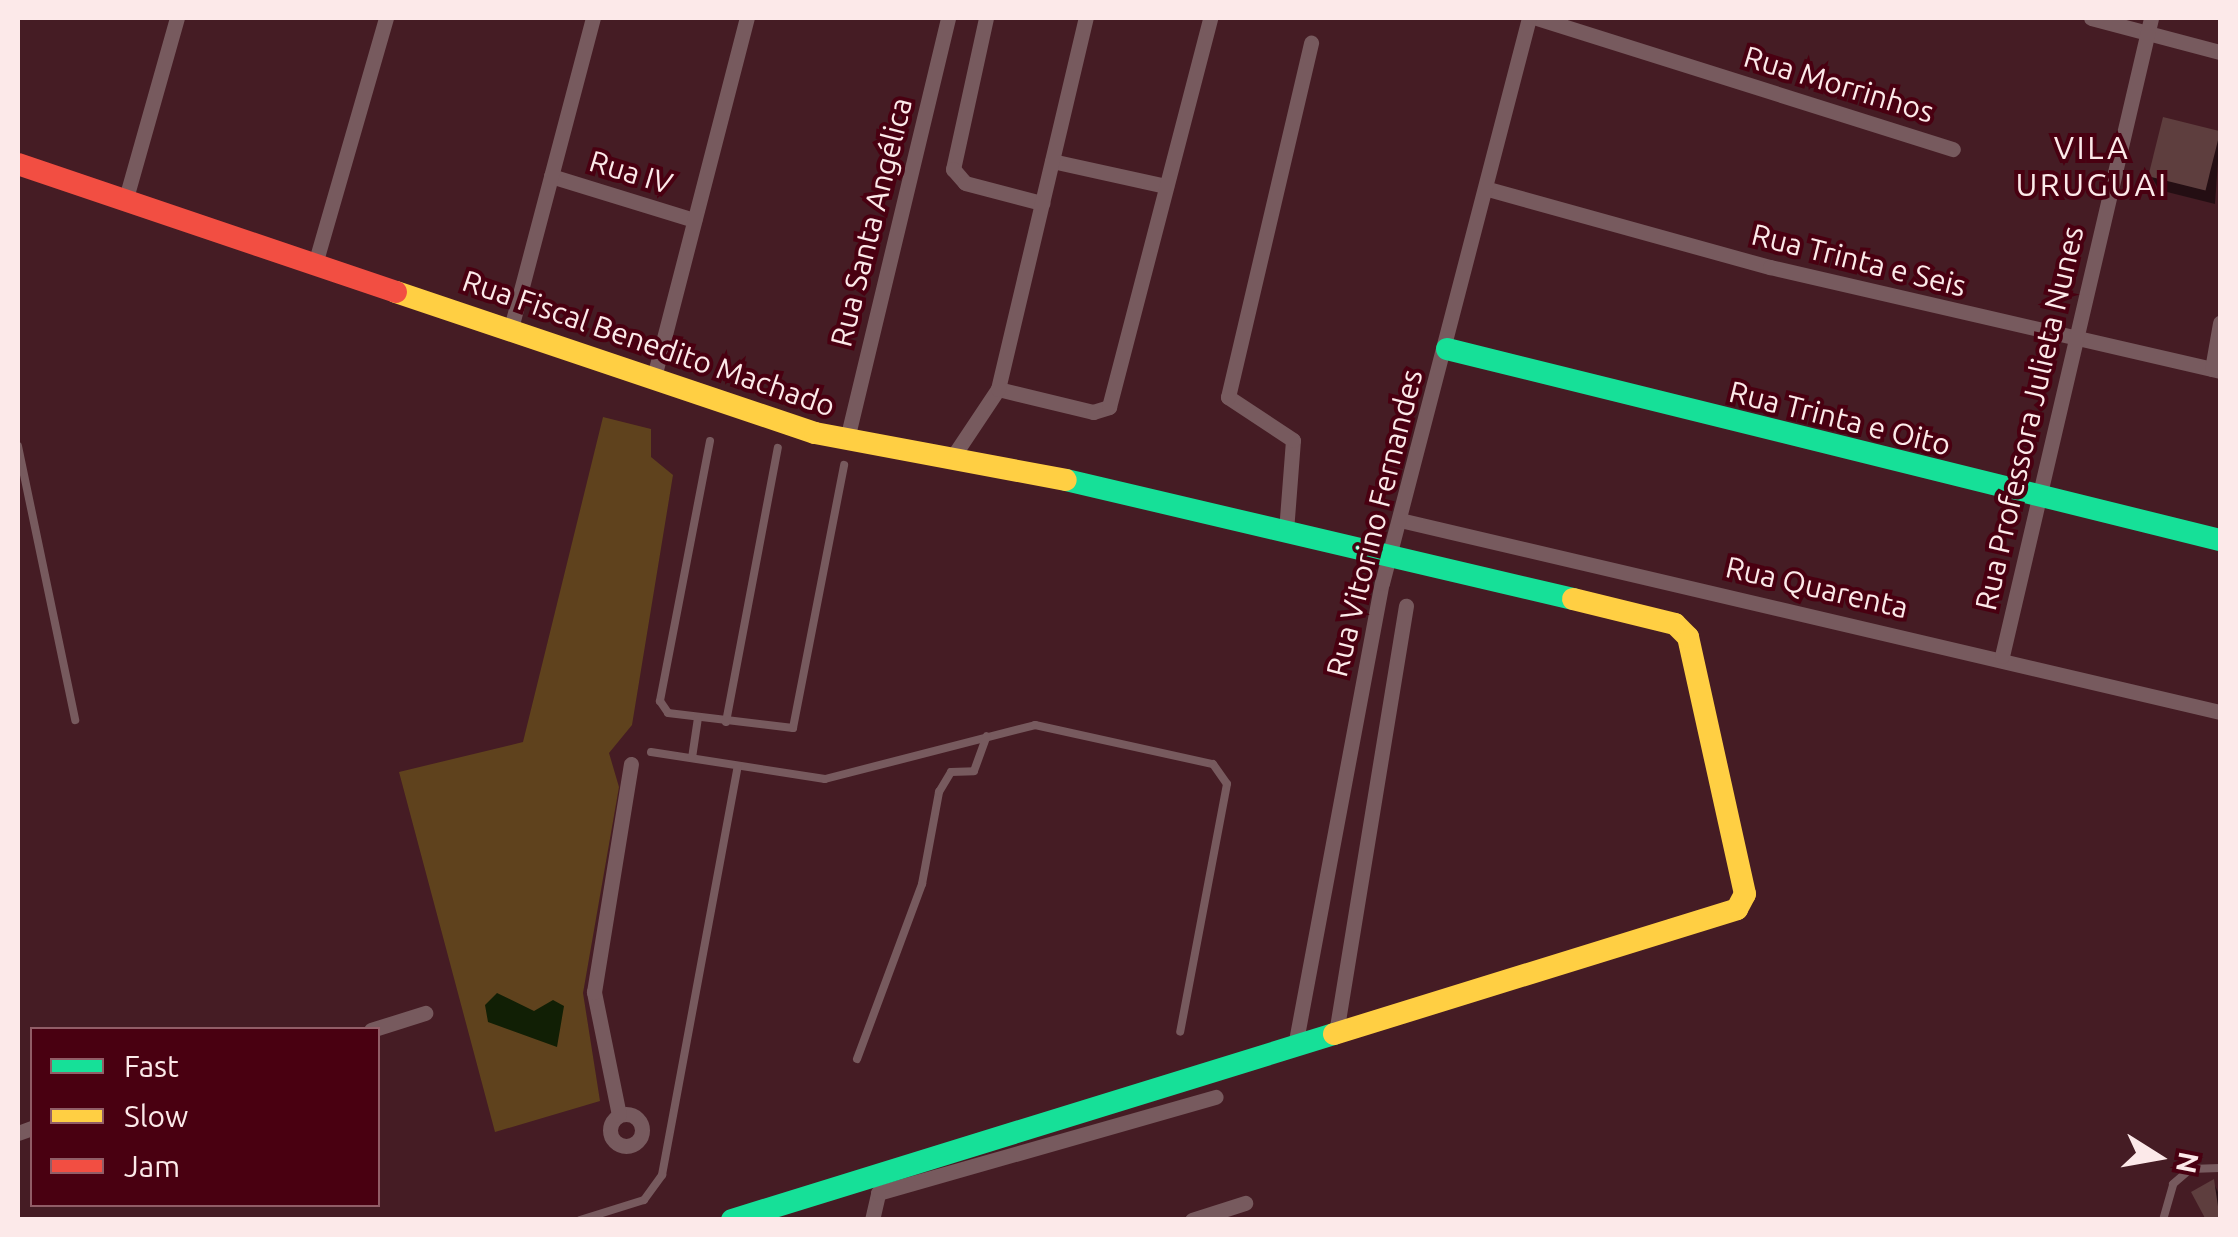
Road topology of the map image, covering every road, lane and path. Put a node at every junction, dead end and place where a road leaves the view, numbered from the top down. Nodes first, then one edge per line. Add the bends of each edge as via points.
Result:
1 (177, 18) edge
2 (386, 18) edge
3 (594, 18) edge
4 (747, 18) edge
5 (948, 18) edge
6 (986, 18) edge
7 (1086, 18) edge
8 (1210, 18) edge
9 (1529, 18) edge
10 (1537, 18) edge
11 (2091, 18) edge
12 (2149, 26) edge
13 (1312, 42) dead end
14 (2220, 52) edge
15 (1953, 149) dead end
16 (1052, 162) junction
17 (18, 164) edge
18 (551, 176) junction
19 (1166, 186) junction
20 (1488, 189) junction
21 (126, 198) junction
22 (1042, 203) junction
23 (694, 220) junction
24 (315, 264) junction
25 (2220, 323) edge
26 (511, 328) junction
27 (2076, 338) junction
28 (1446, 349) junction
29 (2216, 370) edge
30 (654, 373) junction
31 (998, 388) junction
32 (847, 439) junction
33 (710, 441) dead end
34 (18, 446) edge
35 (778, 448) dead end
36 (954, 455) junction
37 (844, 465) dead end
38 (2039, 499) junction
39 (1400, 520) junction
40 (1286, 532) junction
41 (2220, 540) edge
42 (1390, 555) junction
43 (1406, 606) dead end
44 (2002, 656) junction
45 (2220, 712) edge
46 (698, 718) junction
47 (75, 720) dead end
48 (726, 722) junction
49 (987, 736) junction
50 (651, 752) dead end
51 (692, 758) junction
52 (631, 764) dead end
53 (738, 766) junction
54 (425, 1013) dead end
55 (380, 1027) edge
56 (1180, 1032) dead end
57 (1336, 1034) junction
58 (1296, 1046) junction
59 (857, 1059) dead end
60 (1216, 1097) dead end
61 (619, 1115) dead end
62 (2220, 1168) edge
63 (1246, 1203) dead end
64 (580, 1220) edge
65 (732, 1220) edge
66 (872, 1220) edge
67 (1192, 1220) edge
68 (2162, 1220) edge

1 - 21 street
2 - 24 street
3 - 18 street
4 - 23 street
5 - 32 street, Rua Santa Angélica
6 - 22 street via 954,169 964,183
7 - 16 street
8 - 19 street
9 - 20 street, Rua Vitorino Fernandes
10 - 15 street, Rua Morrinhos
11 - 12 street
12 - 14 street
12 - 27 street, Rua Professora Julieta Nunes
13 - 40 street via 1228,398 1293,440
16 - 19 street
16 - 22 street
17 - 21 street, Rua Fiscal Benedito Machado
18 - 23 street, Rua IV
18 - 26 street
19 - 31 street via 1109,407 1093,412
20 - 27 street, Rua Trinta e Seis
20 - 28 street, Rua Vitorino Fernandes
21 - 24 street, Rua Fiscal Benedito Machado
22 - 31 street
23 - 30 street
24 - 26 street, Rua Fiscal Benedito Machado
25 - 29 street
26 - 30 street, Rua Fiscal Benedito Machado
27 - 29 street, Rua Trinta e Seis
27 - 38 street, Rua Professora Julieta Nunes
28 - 38 street, Rua Trinta e Oito
28 - 39 street, Rua Vitorino Fernandes
30 - 32 street, Rua Fiscal Benedito Machado via 674,395 699,405
31 - 36 street
32 - 36 street, Rua Fiscal Benedito Machado
33 - 46 lane via 660,701 668,713
34 - 47 lane
35 - 48 lane
36 - 40 street, Rua Fiscal Benedito Machado
37 - 48 lane via 793,728
38 - 41 street, Rua Trinta e Oito
38 - 44 street, Rua Professora Julieta Nunes
39 - 42 street, Rua Vitorino Fernandes
39 - 44 street, Rua Quarenta
40 - 42 street, Rua Fiscal Benedito Machado
42 - 57 street, Rua Fiscal Benedito Machado via 1683,629 1745,894 1738,908
42 - 58 street, Rua Vitorino Fernandes
43 - 57 street
44 - 45 street, Rua Quarenta
46 - 48 lane
46 - 51 lane
49 - 53 lane via 824,778
49 - 56 lane via 1035,724 1222,770 1227,784
49 - 59 lane via 974,771 951,772 938,792 922,884
50 - 51 lane
51 - 53 lane
52 - 61 street via 594,992
53 - 64 lane via 662,1175 644,1200
54 - 55 street
57 - 58 street
58 - 65 street
60 - 66 street via 878,1194
62 - 68 lane via 2190,1169 2173,1184
63 - 67 street

